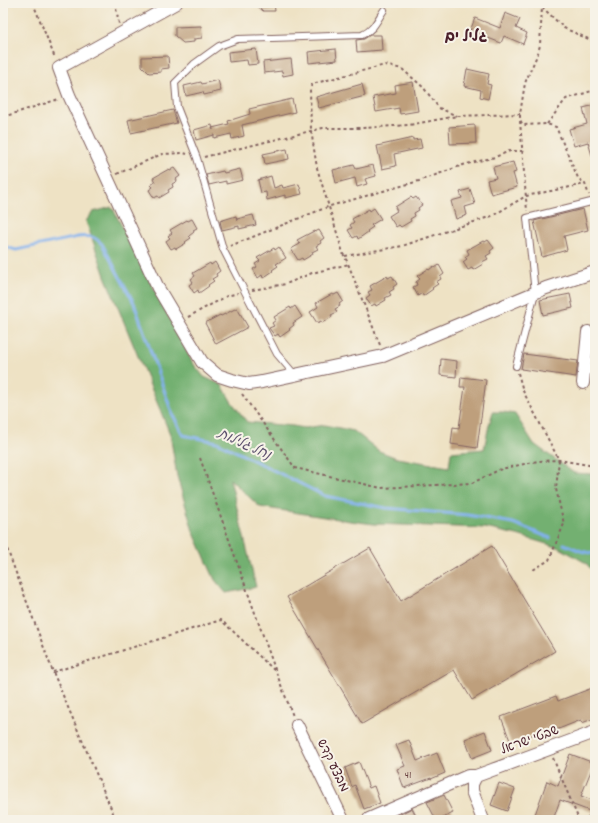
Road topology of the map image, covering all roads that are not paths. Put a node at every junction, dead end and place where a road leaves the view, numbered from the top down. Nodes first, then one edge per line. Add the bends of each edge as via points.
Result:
1 (176, 3) edge
2 (384, 10) dead end
3 (593, 201) edge
4 (595, 272) edge
5 (535, 293) junction
6 (588, 332) dead end
7 (516, 366) road end
8 (295, 375) junction
9 (583, 383) dead end
10 (296, 725) road end
11 (595, 732) edge
12 (476, 776) junction
13 (369, 819) edge
14 (343, 820) edge
15 (483, 820) edge

1 - 8 street via 78,57 60,72 158,288 202,362 217,375 249,384
2 - 8 lane via 368,33 362,35 238,39 219,46 194,64 175,83 177,107 196,158 223,249 277,354
3 - 5 lane via 527,218
4 - 5 street
5 - 7 lane
5 - 8 street via 384,355
6 - 9 street
10 - 14 street, מבצע קדש
11 - 12 street, שבטי ישראל
12 - 13 street, שבטי ישראל via 468,776
12 - 15 street via 472,791

